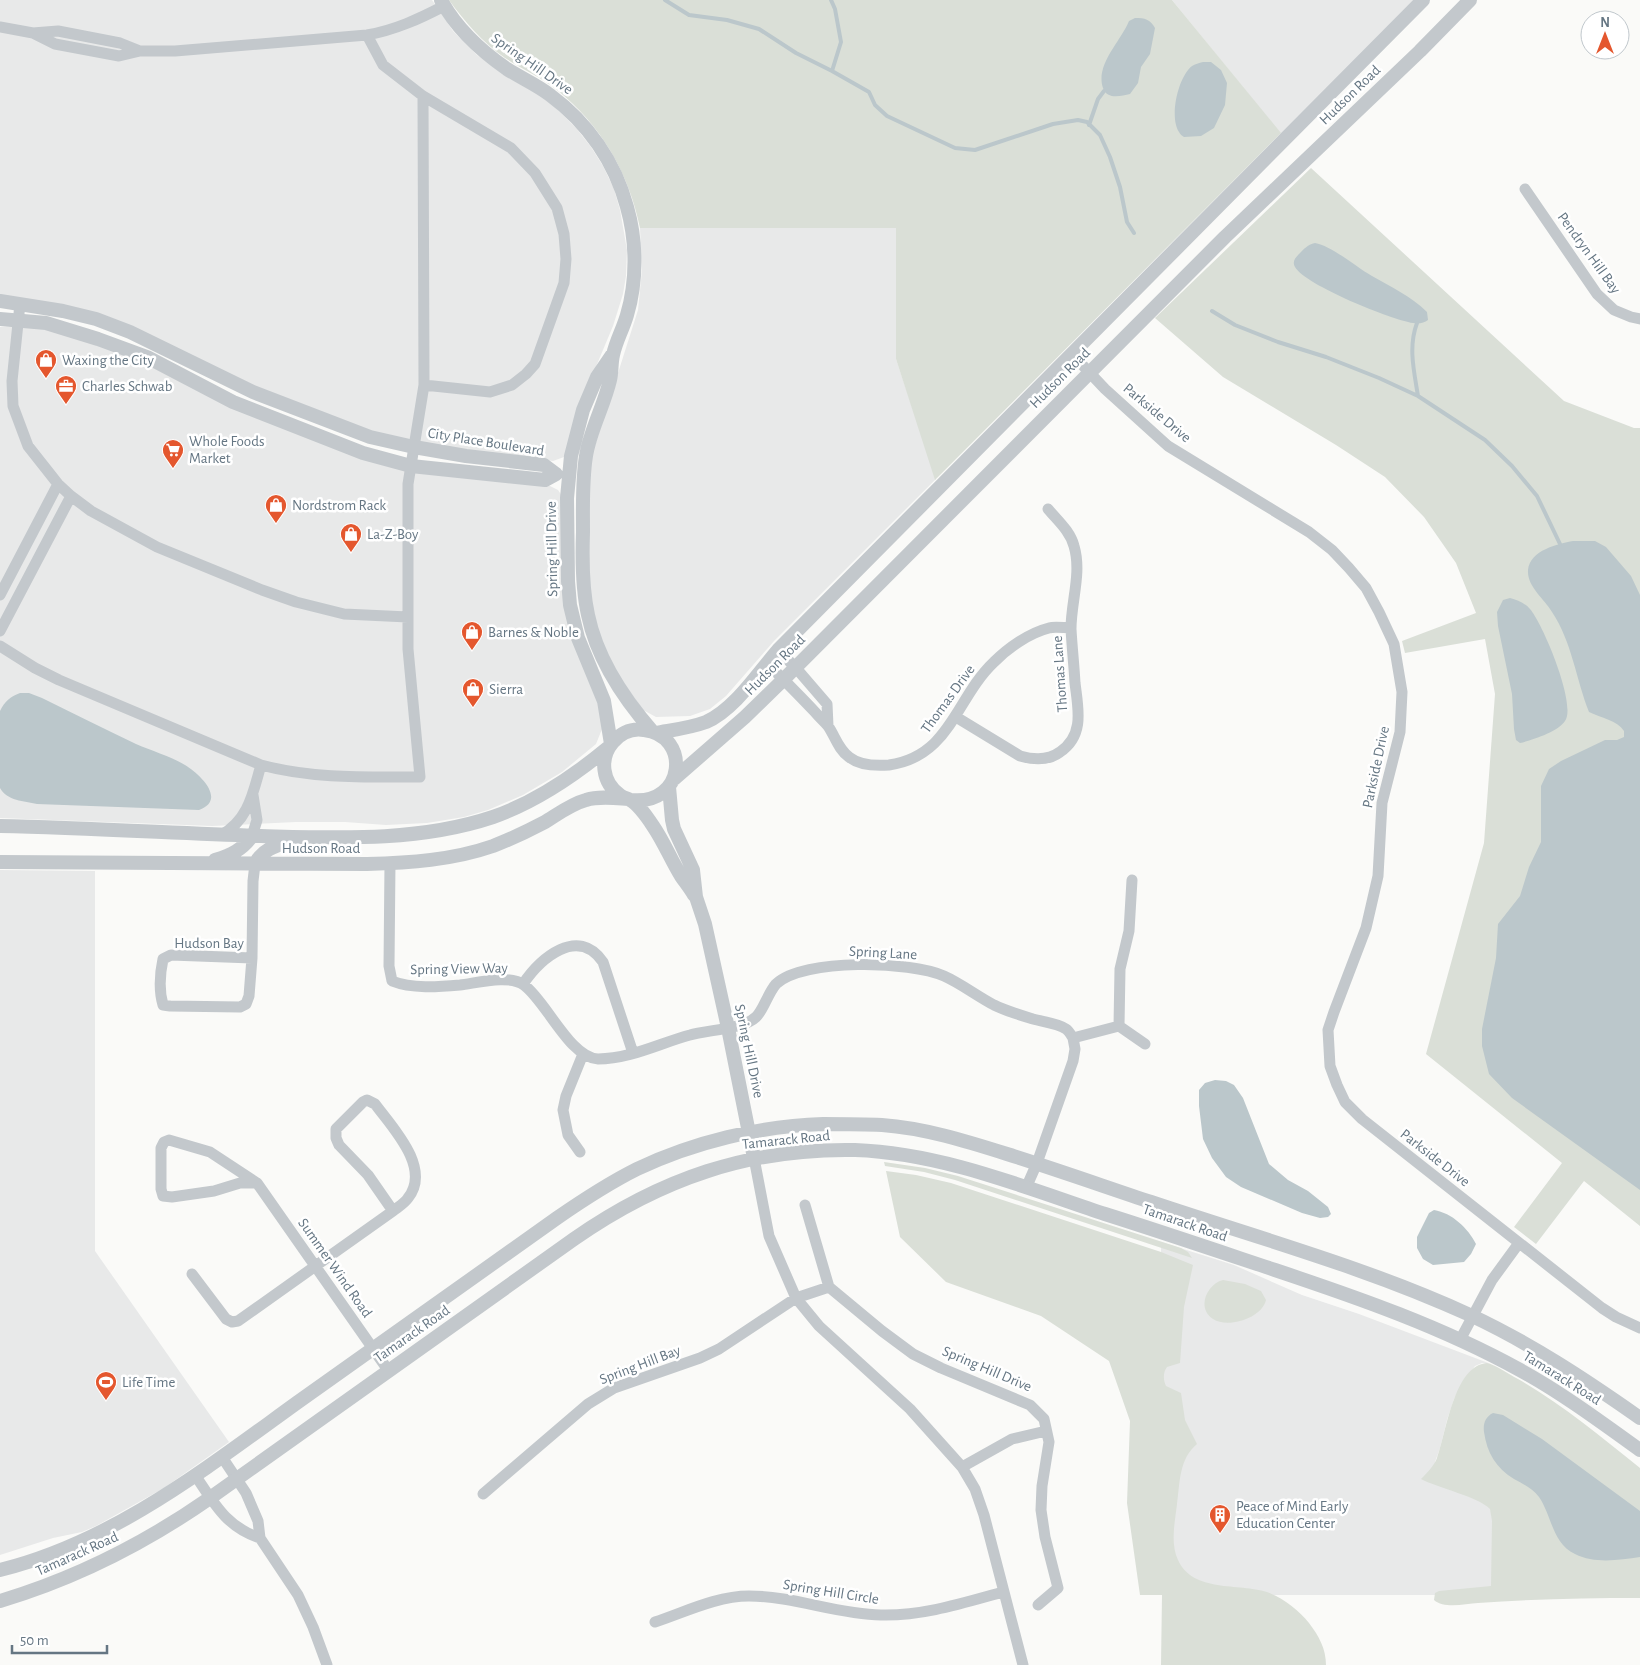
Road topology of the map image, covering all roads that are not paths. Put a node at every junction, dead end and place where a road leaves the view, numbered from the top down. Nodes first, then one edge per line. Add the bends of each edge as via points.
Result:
1 (1424, 0) edge
2 (1470, 0) edge
3 (442, 3) edge
4 (0, 27) edge
5 (367, 35) junction
6 (424, 96) junction
7 (1525, 189) dead end
8 (0, 301) edge
9 (20, 304) junction
10 (0, 319) edge
11 (18, 319) junction
12 (1640, 319) edge
13 (1072, 354) junction
14 (612, 355) junction
15 (1089, 372) junction
16 (424, 385) junction
17 (414, 447) junction
18 (411, 466) junction
19 (562, 475) junction
20 (584, 478) junction
21 (58, 484) junction
22 (71, 496) junction
23 (1048, 509) dead end
24 (0, 595) edge
25 (408, 617) junction
26 (1071, 628) junction
27 (0, 631) edge
28 (0, 646) edge
29 (778, 650) junction
30 (767, 663) junction
31 (796, 668) junction
32 (783, 680) junction
33 (956, 717) junction
34 (828, 726) junction
35 (654, 732) junction
36 (610, 746) junction
37 (261, 764) junction
38 (672, 783) junction
39 (253, 795) junction
40 (629, 800) junction
41 (2, 827) edge
42 (221, 835) junction
43 (252, 836) junction
44 (303, 837) junction
45 (0, 862) edge
46 (204, 864) junction
47 (255, 864) junction
48 (390, 864) junction
49 (1132, 880) dead end
50 (696, 897) junction
51 (252, 958) junction
52 (523, 984) junction
53 (1119, 1026) junction
54 (728, 1028) junction
55 (1073, 1038) junction
56 (1145, 1044) dead end
57 (633, 1053) junction
58 (583, 1054) junction
59 (749, 1133) junction
60 (580, 1152) dead end
61 (754, 1158) junction
62 (1037, 1164) junction
63 (257, 1183) junction
64 (1026, 1188) junction
65 (805, 1205) dead end
66 (394, 1211) junction
67 (1519, 1243) junction
68 (314, 1267) junction
69 (192, 1274) dead end
70 (829, 1286) junction
71 (796, 1298) junction
72 (1473, 1316) junction
73 (1640, 1328) edge
74 (1460, 1340) junction
75 (373, 1348) junction
76 (388, 1370) junction
77 (1640, 1418) edge
78 (1046, 1431) junction
79 (1640, 1450) edge
80 (222, 1457) junction
81 (962, 1467) junction
82 (195, 1475) junction
83 (236, 1478) junction
84 (483, 1494) dead end
85 (210, 1498) junction
86 (260, 1538) junction
87 (0, 1570) edge
88 (1003, 1592) junction
89 (0, 1601) edge
90 (1038, 1605) dead end
91 (655, 1622) dead end
92 (327, 1665) edge
93 (1023, 1665) edge

1 - 13 street, Hudson Road
2 - 15 street, Hudson Road
3 - 5 street via 394,29
3 - 14 street, Spring Hill Drive via 480,48 549,94 575,116 613,169 630,220 635,264 629,306
4 - 5 street via 33,33 58,31 120,43 140,52 175,52
5 - 6 street via 383,65
6 - 16 street
6 - 16 street via 511,148 536,173 557,208 566,259 564,282 535,364 526,374 512,385 490,392
7 - 12 street, Pendryn Hill Bay via 1597,294 1614,310
8 - 9 street, City Place Boulevard
9 - 11 street
9 - 17 street, City Place Boulevard via 72,313 121,328 253,392 370,437
10 - 11 street, City Place Boulevard
11 - 18 street, City Place Boulevard via 46,323 147,357 233,402 363,453
11 - 21 street via 13,406 28,446
13 - 15 street, Parkside Drive
13 - 29 street, Hudson Road
14 - 19 street, Spring Hill Drive via 597,377 583,410 571,456
14 - 20 street, Spring Hill Drive via 610,379 586,454
15 - 31 street, Hudson Road
15 - 67 street, Parkside Drive via 1168,446 1309,532 1332,550 1366,588 1380,612 1394,644 1399,668 1402,692 1400,732 1382,803 1378,876 1366,928 1328,1030 1330,1066 1345,1102 1362,1119
16 - 17 street
17 - 18 street
17 - 19 street, City Place Boulevard via 544,464
18 - 19 street, City Place Boulevard via 545,480
18 - 25 street via 408,484
19 - 20 street
19 - 36 street, Spring Hill Drive via 567,498 570,605 580,646 604,701
20 - 35 street, Spring Hill Drive via 583,577 591,626 608,668 628,702
21 - 22 street
21 - 24 street
22 - 25 street via 91,511 157,547 262,590 344,614
22 - 27 street
23 - 26 street, Thomas Lane via 1069,533 1078,565
25 - 37 street via 420,778 327,777 283,771
26 - 33 street, Thomas Drive via 1049,628 1009,649 980,678
26 - 33 street, Thomas Lane via 1079,710 1075,736 1067,747 1044,759 1031,759 1020,756
28 - 37 street via 59,680
29 - 30 street, Hudson Road
29 - 31 street, Thomas Drive
30 - 32 street, Thomas Drive
30 - 35 street, Hudson Road via 732,702 708,721
31 - 32 street, Hudson Road
31 - 34 street, Thomas Drive via 827,704
32 - 34 street, Thomas Drive
32 - 38 street, Hudson Road
33 - 34 street, Thomas Drive via 935,744 921,755 903,763 884,765 866,764 849,757 837,744
35 - 36 street via 630,731 616,738
35 - 38 street via 674,752 676,761
36 - 40 street via 605,756 605,773 613,789
36 - 44 street, Hudson Road via 582,769 537,797 472,823 400,835
37 - 39 street
38 - 40 street via 652,799 642,802
38 - 50 street, Spring Hill Drive via 670,808 674,830 693,870
39 - 42 street via 239,821
39 - 43 street via 257,820
40 - 48 street, Hudson Road via 586,800 526,832 486,848 436,860
40 - 50 street, Spring Hill Drive via 654,827
41 - 42 street, Hudson Road
42 - 43 street, Hudson Road
43 - 44 street, Hudson Road
43 - 46 street via 238,851
44 - 47 street via 270,849 259,856
45 - 46 street, Hudson Road
46 - 47 street, Hudson Road
47 - 48 street, Hudson Road
47 - 51 street, Hudson Bay
48 - 52 street, Spring View Way via 389,966 392,981 402,985 436,986 486,980
49 - 53 street via 1129,931 1120,969
50 - 54 street, Spring Hill Drive
51 - 51 street, Hudson Bay via 246,1004 240,1007 163,1004 160,996 163,959 171,955
52 - 57 street via 532,971 560,949 574,944 597,953 603,962
52 - 58 street, Spring View Way
53 - 55 street
53 - 56 street
54 - 55 street, Spring Lane via 757,1017 776,984 794,974 868,964 917,969 944,976 995,1005 1057,1025
54 - 57 street via 692,1034
54 - 59 street, Spring Hill Drive
55 - 62 street via 1074,1061
57 - 58 street via 595,1059
58 - 60 street via 563,1110 568,1135
59 - 61 street, Spring Hill Drive
59 - 62 street, Tamarack Road via 820,1124 883,1125 940,1134
59 - 75 street, Tamarack Road via 666,1156 610,1184
61 - 64 street, Tamarack Road via 824,1151 882,1152 939,1162
61 - 71 street, Spring Hill Drive via 769,1236
61 - 76 street, Tamarack Road via 677,1181 623,1208
62 - 64 street
62 - 72 street, Tamarack Road via 1366,1274
63 - 63 street via 240,1182 214,1191 163,1196 161,1148 169,1140 210,1152
63 - 68 street, Summer Wind Road
64 - 74 street, Tamarack Road via 1368,1302
65 - 70 street
66 - 66 street via 336,1138 336,1130 367,1100 375,1104 411,1154 415,1166 414,1185 409,1197
66 - 68 street
67 - 72 street via 1492,1280
67 - 73 street, Parkside Drive via 1616,1317
68 - 69 street via 238,1321 232,1322 226,1319
68 - 75 street, Summer Wind Road
70 - 71 street
70 - 78 street, Spring Hill Drive via 913,1354 1030,1405 1044,1419
71 - 81 street, Spring Hill Drive via 819,1326 910,1409
71 - 84 street, Spring Hill Bay via 718,1349 598,1397
72 - 74 street
72 - 77 street, Tamarack Road via 1562,1366
74 - 79 street, Tamarack Road via 1557,1392
75 - 76 street, Summer Wind Road
75 - 80 street, Tamarack Road
76 - 83 street, Tamarack Road
78 - 81 street via 1012,1439
78 - 90 street, Spring Hill Drive via 1048,1442 1041,1510 1058,1588
80 - 82 street, Tamarack Road
80 - 83 street
81 - 88 street, Spring Hill Drive via 975,1489 984,1516
82 - 85 street
82 - 87 street, Tamarack Road via 154,1503 87,1540 32,1562
83 - 85 street, Tamarack Road
83 - 86 street via 254,1509
85 - 86 street via 233,1525
85 - 89 street, Tamarack Road via 118,1554 71,1577
86 - 92 street via 298,1594
88 - 91 street, Spring Hill Circle via 934,1611 904,1615 858,1614 749,1596 710,1603
88 - 93 street, Spring Hill Drive

